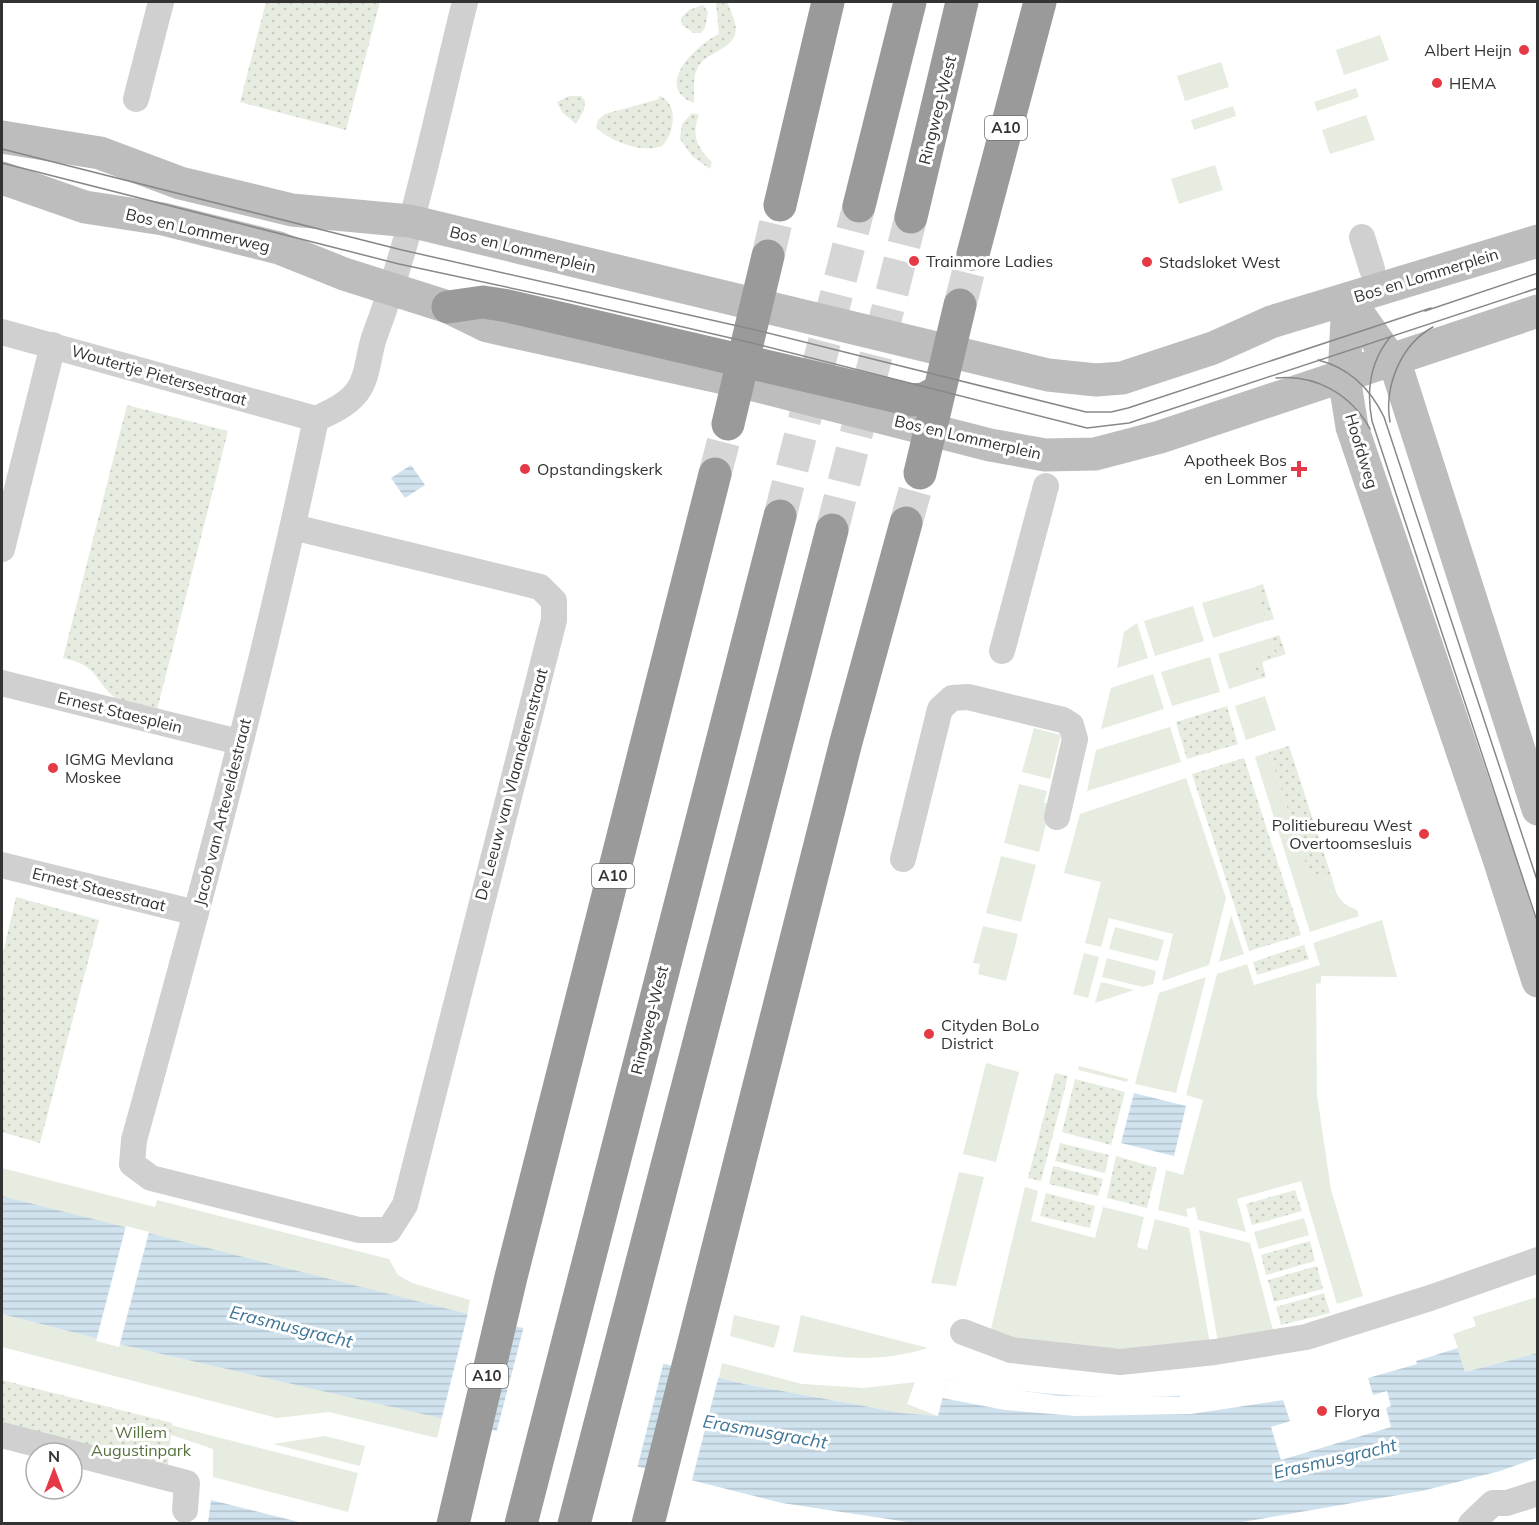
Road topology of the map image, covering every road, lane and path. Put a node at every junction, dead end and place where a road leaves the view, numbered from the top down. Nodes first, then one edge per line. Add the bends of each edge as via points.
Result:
1 (161, 2) edge
2 (465, 2) edge
3 (828, 2) edge
4 (910, 2) edge
5 (962, 2) edge
6 (1040, 2) edge
7 (136, 99) dead end
8 (2, 136) edge
9 (2, 178) edge
10 (780, 206) tunnel mouth
11 (860, 206) tunnel mouth
12 (911, 217) tunnel mouth
13 (410, 222) junction
14 (1362, 237) dead end
15 (1538, 241) edge
16 (973, 254) tunnel mouth
17 (768, 256) tunnel mouth
18 (1372, 269) dead end
19 (393, 289) junction
20 (1348, 298) junction
21 (960, 305) tunnel mouth
22 (757, 306) junction
23 (1538, 311) edge
24 (2, 332) edge
25 (53, 345) junction
26 (948, 351) junction
27 (1393, 360) junction
28 (741, 371) junction
29 (1344, 377) junction
30 (939, 391) junction
31 (316, 420) junction
32 (728, 424) tunnel mouth
33 (930, 429) junction
34 (920, 473) tunnel mouth
35 (716, 474) tunnel mouth
36 (1046, 486) dead end
37 (780, 516) tunnel mouth
38 (906, 523) tunnel mouth
39 (293, 527) junction
40 (832, 530) tunnel mouth
41 (2, 549) edge
42 (1002, 651) dead end
43 (2, 683) edge
44 (239, 742) junction
45 (1538, 809) edge
46 (1057, 817) dead end
47 (903, 859) dead end
48 (2, 866) edge
49 (196, 913) junction
50 (1538, 981) edge
51 (389, 1230) joint
52 (1538, 1260) edge
53 (963, 1332) dead end
54 (2, 1435) edge
55 (1538, 1493) edge
56 (185, 1510) dead end
57 (577, 1514) edge
58 (648, 1523) edge
59 (453, 1524) edge
60 (521, 1524) edge
61 (1472, 1524) edge

1 - 7 street
2 - 13 street
3 - 10 highway
4 - 11 highway
5 - 12 highway, Ringweg-West
6 - 16 highway, A10
8 - 13 main road via 100,153 180,183 292,210
9 - 19 main road, Bos en Lommerweg via 84,207 163,219 279,248
13 - 19 street
13 - 22 main road, Bos en Lommerplein
14 - 18 street
15 - 20 main road, Bos en Lommerplein
17 - 22 highway
19 - 28 main road, Bos en Lommerplein via 448,307 487,326
19 - 31 street via 358,391
20 - 26 main road, Bos en Lommerplein via 1271,322 1214,348 1110,379 1048,375
20 - 27 main road
20 - 29 main road, Hoofdweg
21 - 26 highway
22 - 26 main road, Bos en Lommerplein
22 - 28 highway
23 - 27 main road, Bos en Lommerplein
24 - 25 street, Woutertje Pietersestraat
25 - 31 street, Woutertje Pietersestraat
25 - 41 street
26 - 30 highway
27 - 29 main road, Bos en Lommerplein
27 - 45 main road
28 - 30 highway via 911,400 924,399
28 - 32 highway
28 - 33 main road, Bos en Lommerplein
29 - 33 main road, Bos en Lommerplein via 1095,454 1045,455
29 - 50 main road, Hoofdweg via 1352,427
30 - 33 highway
31 - 39 street, Jacob van Arteveldestraat
33 - 34 highway
35 - 59 highway, A10 via 511,1277
36 - 42 street
37 - 60 highway, Ringweg-West
38 - 58 highway via 846,742
39 - 44 street, Jacob van Arteveldestraat
39 - 51 street, De Leeuw van Vlaanderenstraat via 540,587 554,601 554,620 405,1204
40 - 57 highway
43 - 44 street, Ernest Staesplein
44 - 49 street, Jacob van Arteveldestraat
46 - 47 street via 1075,739 1071,725 968,697 952,698 939,709
48 - 49 street, Ernest Staesstraat
49 - 51 street, Jacob van Arteveldestraat via 134,1140 132,1164 151,1178 359,1230
52 - 53 street via 1306,1336 1215,1352 1120,1362 1011,1350
54 - 56 street via 187,1483
55 - 61 street via 1507,1503 1493,1503

